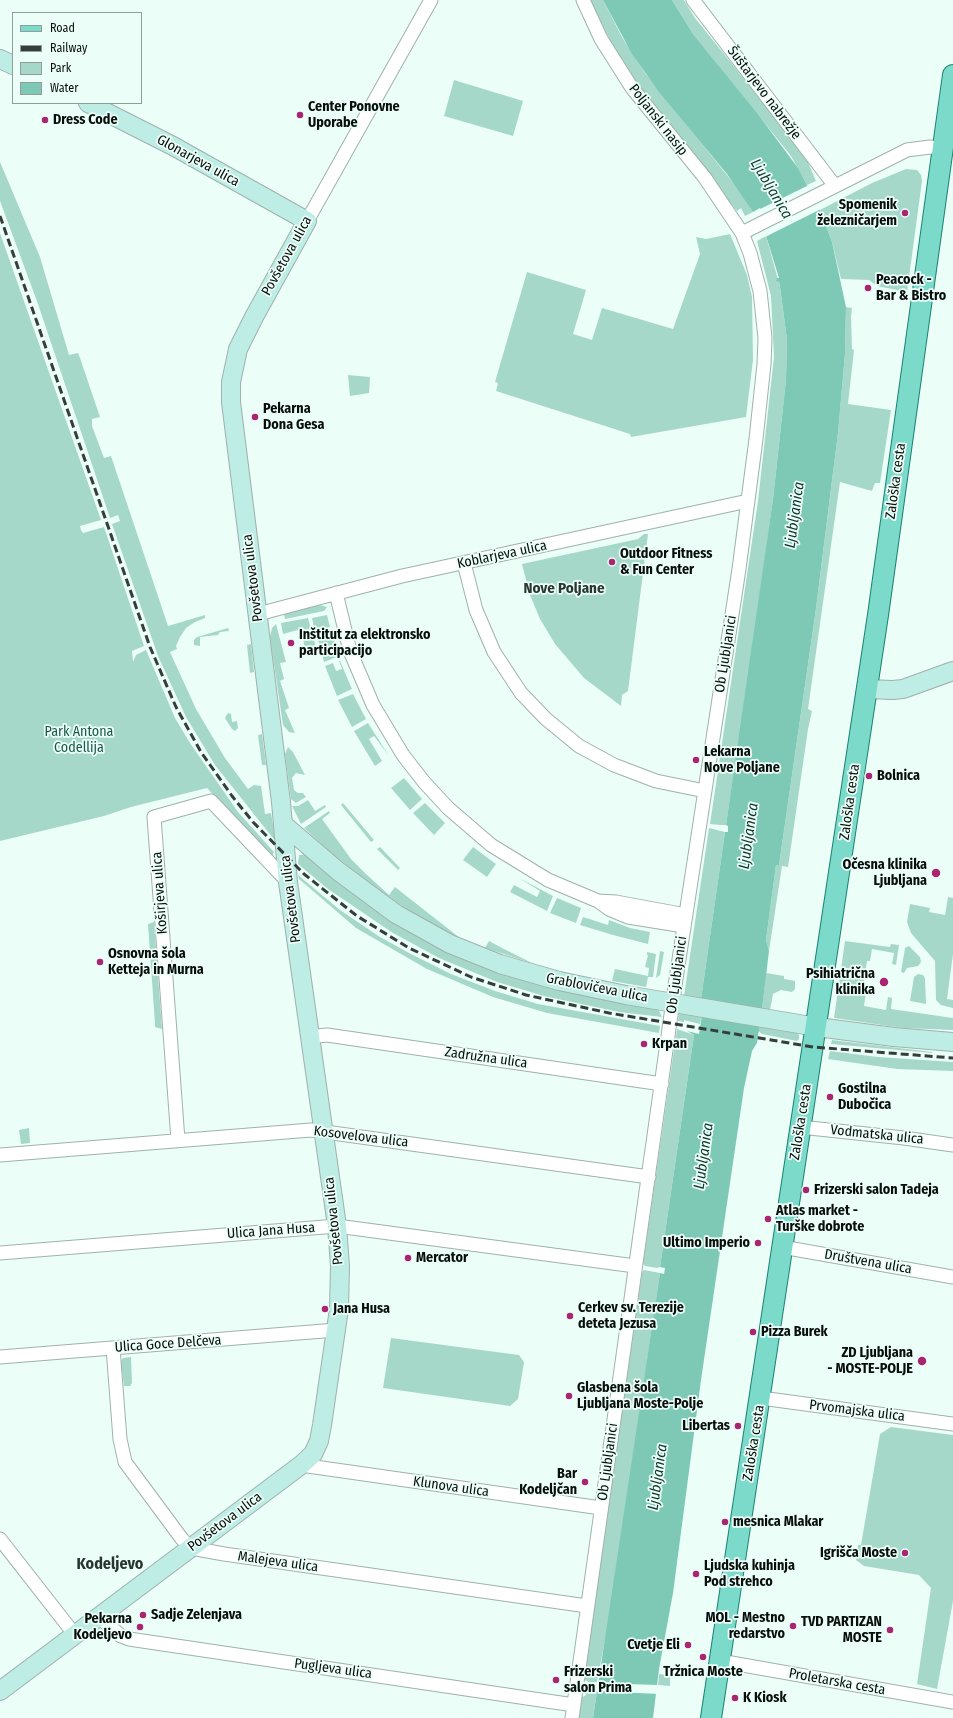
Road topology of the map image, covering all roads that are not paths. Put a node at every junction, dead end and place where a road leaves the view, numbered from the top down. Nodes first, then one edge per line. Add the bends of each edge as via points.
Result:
1 (431, 0) edge
2 (583, 0) edge
3 (693, 0) edge
4 (0, 59) edge
5 (12, 65) edge
6 (953, 75) edge
7 (90, 104) edge
8 (943, 148) junction
9 (835, 186) junction
10 (307, 221) junction
11 (742, 233) junction
12 (748, 501) junction
13 (464, 563) junction
14 (336, 593) junction
15 (258, 614) junction
16 (953, 671) edge
17 (866, 689) junction
18 (705, 791) junction
19 (283, 824) junction
20 (288, 882) junction
21 (685, 921) junction
22 (673, 1002) junction
23 (817, 1027) junction
24 (309, 1037) junction
25 (953, 1042) edge
26 (662, 1084) junction
27 (800, 1127) junction
28 (323, 1131) junction
29 (178, 1140) junction
30 (953, 1145) edge
31 (0, 1155) edge
32 (648, 1177) junction
33 (338, 1226) junction
34 (782, 1247) junction
35 (0, 1253) edge
36 (635, 1266) junction
37 (953, 1277) edge
38 (336, 1330) junction
39 (113, 1348) junction
40 (0, 1357) edge
41 (761, 1398) junction
42 (953, 1424) edge
43 (301, 1465) junction
44 (601, 1508) junction
45 (0, 1539) edge
46 (191, 1548) junction
47 (587, 1606) junction
48 (99, 1617) junction
49 (75, 1635) junction
50 (720, 1662) junction
51 (0, 1691) edge
52 (953, 1702) edge
53 (573, 1712) edge
54 (712, 1718) edge

1 - 10 street, Povšetova ulica
2 - 11 street, Poljanski nasip via 601,39 629,84 705,178
3 - 9 street, Šuštarjevo nabrežje
4 - 5 street
6 - 8 main road, Zaloška cesta
7 - 10 street, Glonarjeva ulica via 173,146
8 - 9 street via 907,150
8 - 17 main road, Zaloška cesta
9 - 11 street
10 - 15 street, Povšetova ulica via 245,334 235,360 231,382
11 - 12 street, Ob Ljubljanici via 760,291 765,338
12 - 13 street, Koblarjeva ulica
12 - 18 street, Ob Ljubljanici
13 - 14 street, Koblarjeva ulica
13 - 18 street via 476,610 494,652 521,693 546,720 579,746 614,765 656,781
14 - 15 street, Koblarjeva ulica
14 - 21 street via 350,651 368,694 396,745 424,782 464,823 500,851 543,877 598,901 609,909 628,917
15 - 19 street, Povšetova ulica
16 - 17 street via 903,688
17 - 23 main road, Zaloška cesta
18 - 21 street, Ob Ljubljanici
19 - 20 street, Povšetova ulica
19 - 22 street, Grablovičeva ulica via 376,901 460,949 534,975
20 - 24 street, Povšetova ulica
20 - 29 street, Koširjeva ulica via 210,802 154,817
21 - 22 street, Ob Ljubljanici
22 - 23 street, Grablovičeva ulica
22 - 26 street, Ob Ljubljanici
23 - 25 street, Grablovičeva ulica
23 - 27 main road, Zaloška cesta
24 - 26 street, Zadružna ulica via 327,1035
24 - 28 street, Povšetova ulica
26 - 32 street, Ob Ljubljanici
27 - 30 street, Vodmatska ulica
27 - 34 main road, Zaloška cesta
28 - 29 street, Kosovelova ulica
28 - 32 street, Kosovelova ulica
28 - 33 street, Povšetova ulica
29 - 31 street, Kosovelova ulica
32 - 36 street, Ob Ljubljanici
33 - 35 street, Ulica Jana Husa
33 - 36 street, Ulica Jana Husa
33 - 38 street, Povšetova ulica via 340,1280
34 - 37 street, Društvena ulica
34 - 41 main road, Zaloška cesta
36 - 44 street, Ob Ljubljanici
38 - 39 street, Ulica Goce Delčeva
38 - 43 street, Povšetova ulica via 319,1441 313,1454
39 - 40 street, Ulica Goce Delčeva
39 - 46 street via 124,1462
41 - 42 street, Prvomajska ulica
41 - 50 main road, Zaloška cesta
43 - 44 street, Klunova ulica
43 - 46 street, Povšetova ulica
44 - 47 street, Ob Ljubljanici
45 - 49 street
46 - 47 street, Malejeva ulica
46 - 48 street, Povšetova ulica
47 - 53 street, Ob Ljubljanici
48 - 49 street, Povšetova ulica
48 - 53 street, Pugljeva ulica via 121,1636 129,1639
49 - 51 street, Povšetova ulica
50 - 52 street, Proletarska cesta
50 - 54 main road, Zaloška cesta

